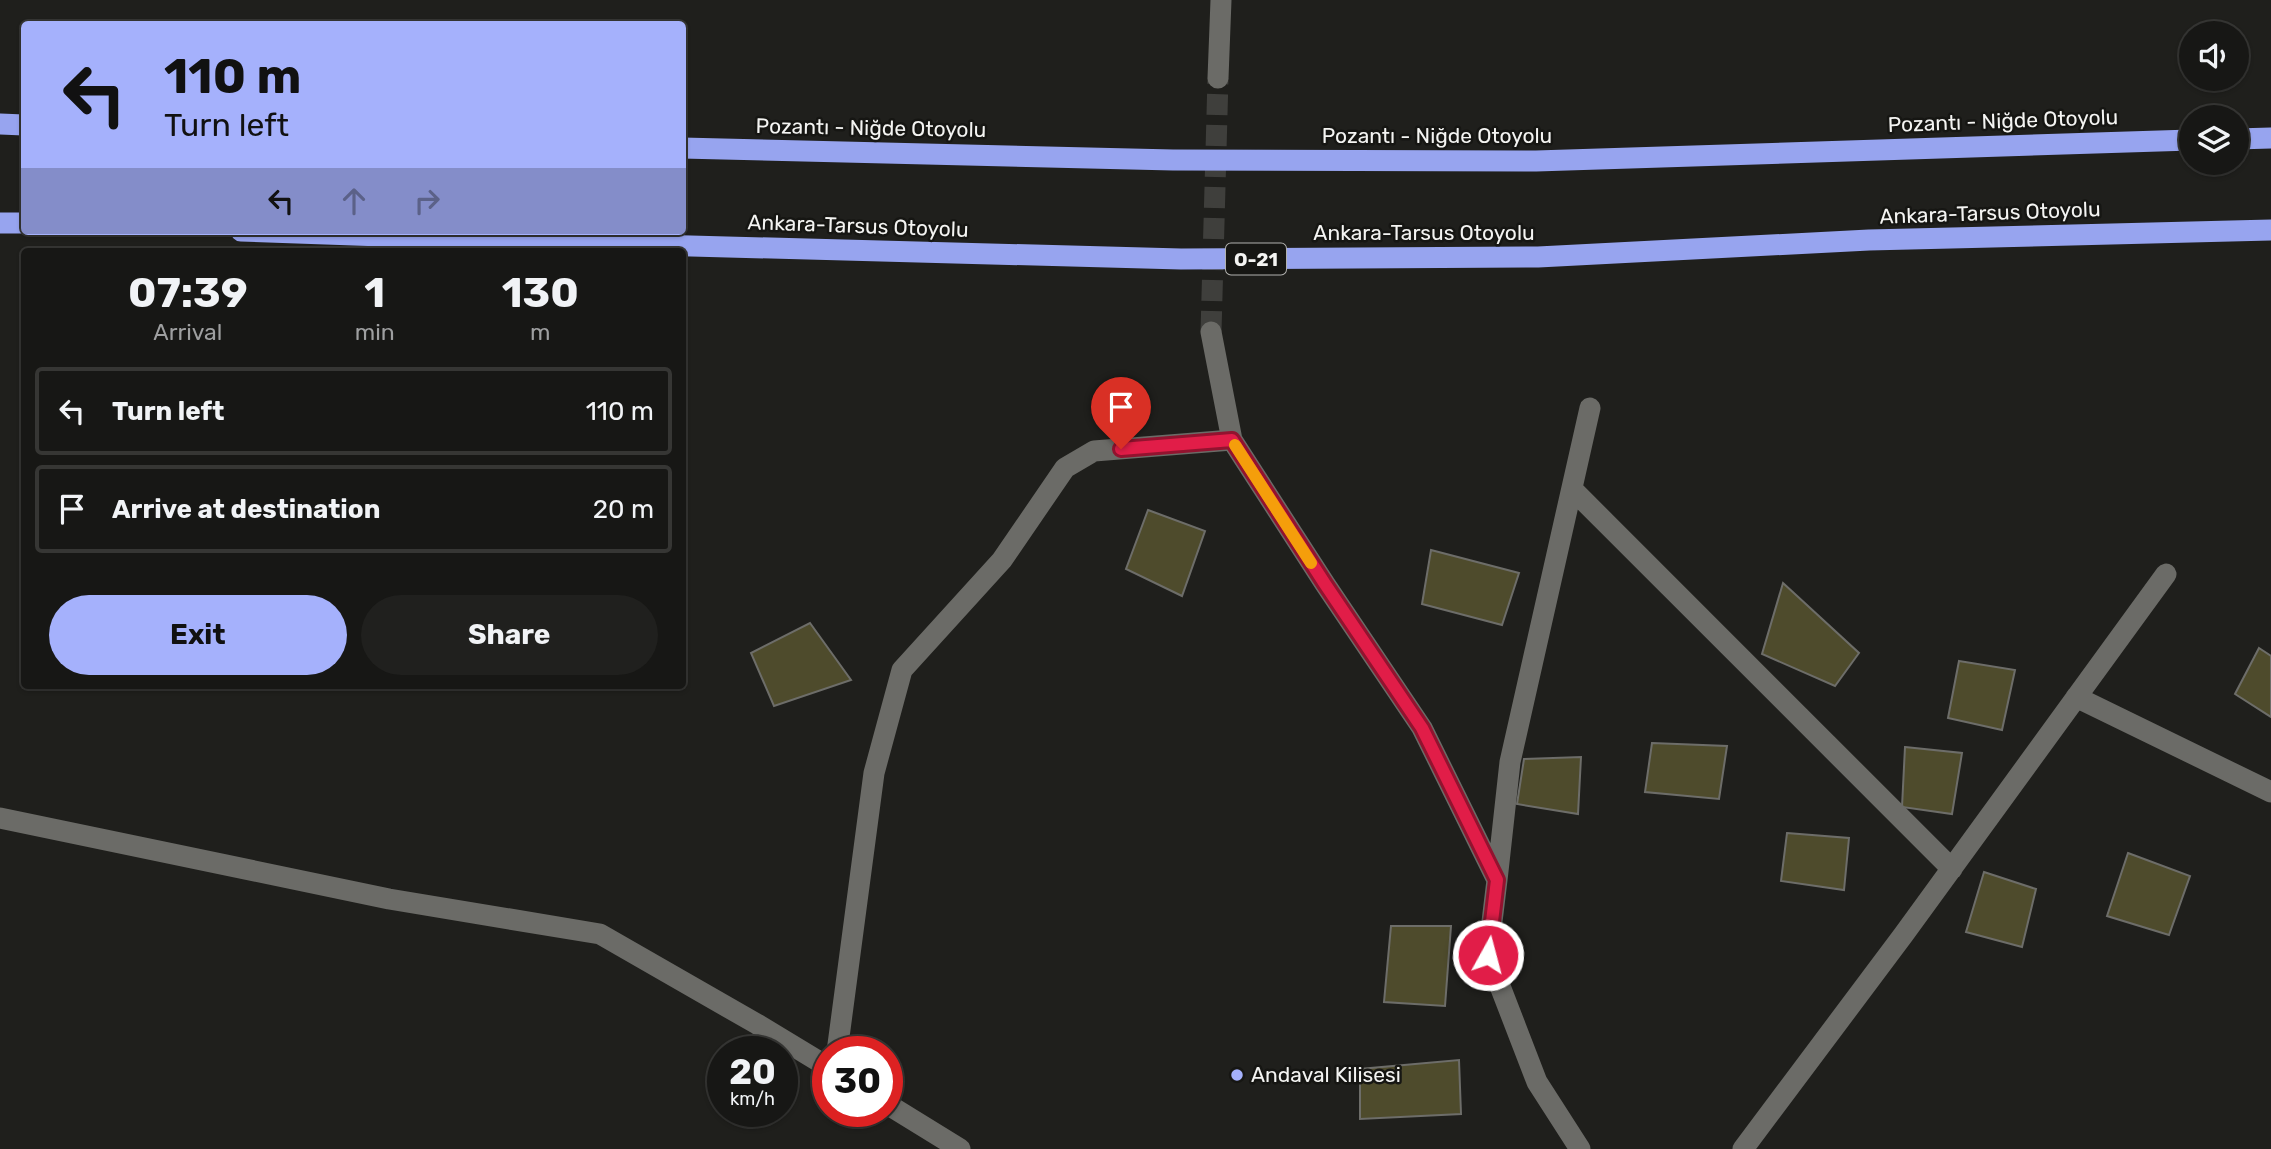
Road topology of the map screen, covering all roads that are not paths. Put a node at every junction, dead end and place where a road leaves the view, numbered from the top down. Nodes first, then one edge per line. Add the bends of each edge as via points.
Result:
1 (1221, 0) edge
2 (1218, 78) tunnel mouth
3 (0, 124) edge
4 (21, 125) edge
5 (2271, 138) edge
6 (2249, 139) edge
7 (2179, 140) edge
8 (686, 148) edge
9 (0, 223) edge
10 (21, 223) edge
11 (2271, 230) edge
12 (354, 235) edge
13 (1211, 331) tunnel mouth
14 (1590, 408) dead end
15 (1232, 440) junction
16 (1572, 489) junction
17 (2166, 574) dead end
18 (2076, 697) junction
19 (2271, 792) edge
20 (0, 818) edge
21 (1952, 869) junction
22 (1497, 880) junction
23 (839, 1036) edge
24 (812, 1057) edge
25 (903, 1114) edge
26 (960, 1149) edge
27 (1580, 1149) edge
28 (1743, 1149) edge

1 - 2 street
3 - 4 highway
5 - 6 highway
7 - 8 highway, Pozantı - Niğde Otoyolu via 1536,162 1160,160
9 - 10 highway
11 - 12 highway, Ankara-Tarsus Otoyolu / O-21 via 1869,240 1538,257 1195,259
13 - 15 street
14 - 16 street
15 - 22 street via 1422,728
15 - 23 street via 1094,451 1065,468 1002,560 902,670 874,773
16 - 21 street
16 - 22 street via 1510,762
17 - 18 street
18 - 19 street
18 - 21 street
20 - 24 street via 389,899 600,934
21 - 28 street
22 - 27 street via 1488,955 1537,1082
25 - 26 street

